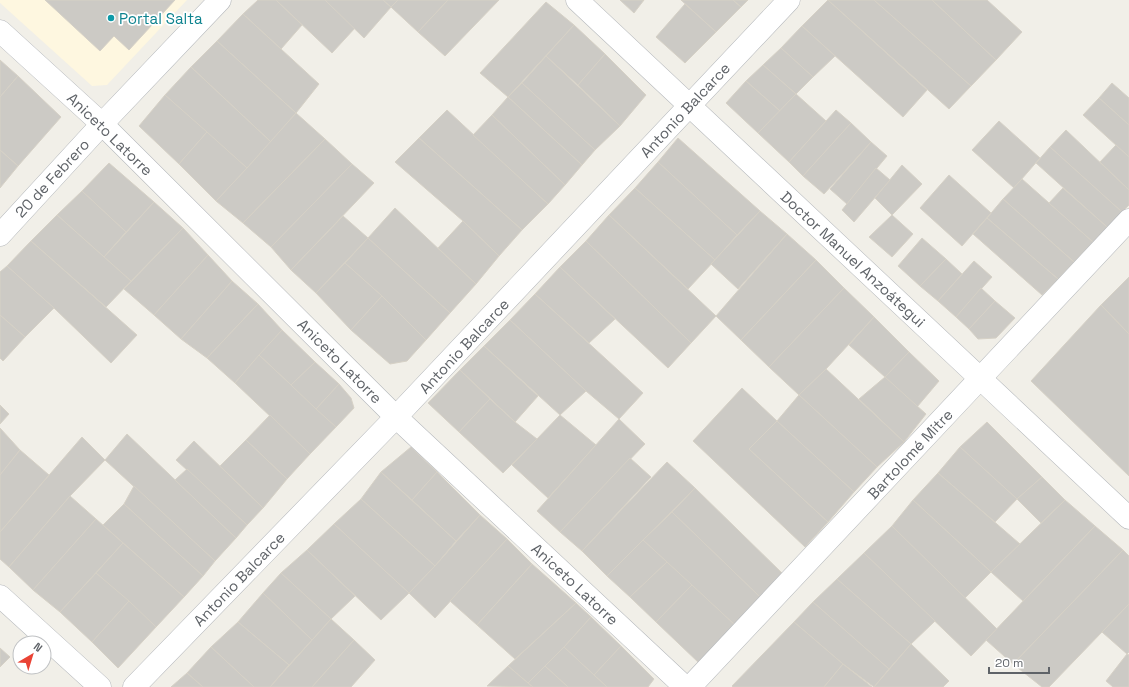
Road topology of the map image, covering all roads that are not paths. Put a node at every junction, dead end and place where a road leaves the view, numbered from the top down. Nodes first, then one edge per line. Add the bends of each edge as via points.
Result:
1 (220, 0) edge
2 (577, 0) edge
3 (789, 0) edge
4 (0, 31) edge
5 (689, 106) junction
6 (102, 124) junction
7 (1129, 220) edge
8 (0, 235) edge
9 (981, 378) junction
10 (396, 417) junction
11 (1129, 518) edge
12 (0, 596) edge
13 (100, 687) edge
14 (134, 687) edge
15 (685, 687) edge
16 (690, 687) edge

1 - 6 street, 20 de Febrero
2 - 5 street, Doctor Manuel Anzoátegui
3 - 5 street, Antonio Balcarce
4 - 6 street, Aniceto Latorre
5 - 9 street, Doctor Manuel Anzoátegui
5 - 10 street, Antonio Balcarce
6 - 8 street, 20 de Febrero
6 - 10 street, Aniceto Latorre
7 - 9 street, Bartolomé Mitre
9 - 11 street, Doctor Manuel Anzoátegui
9 - 16 street, Bartolomé Mitre
10 - 14 street, Antonio Balcarce
10 - 15 street, Aniceto Latorre
12 - 13 street

